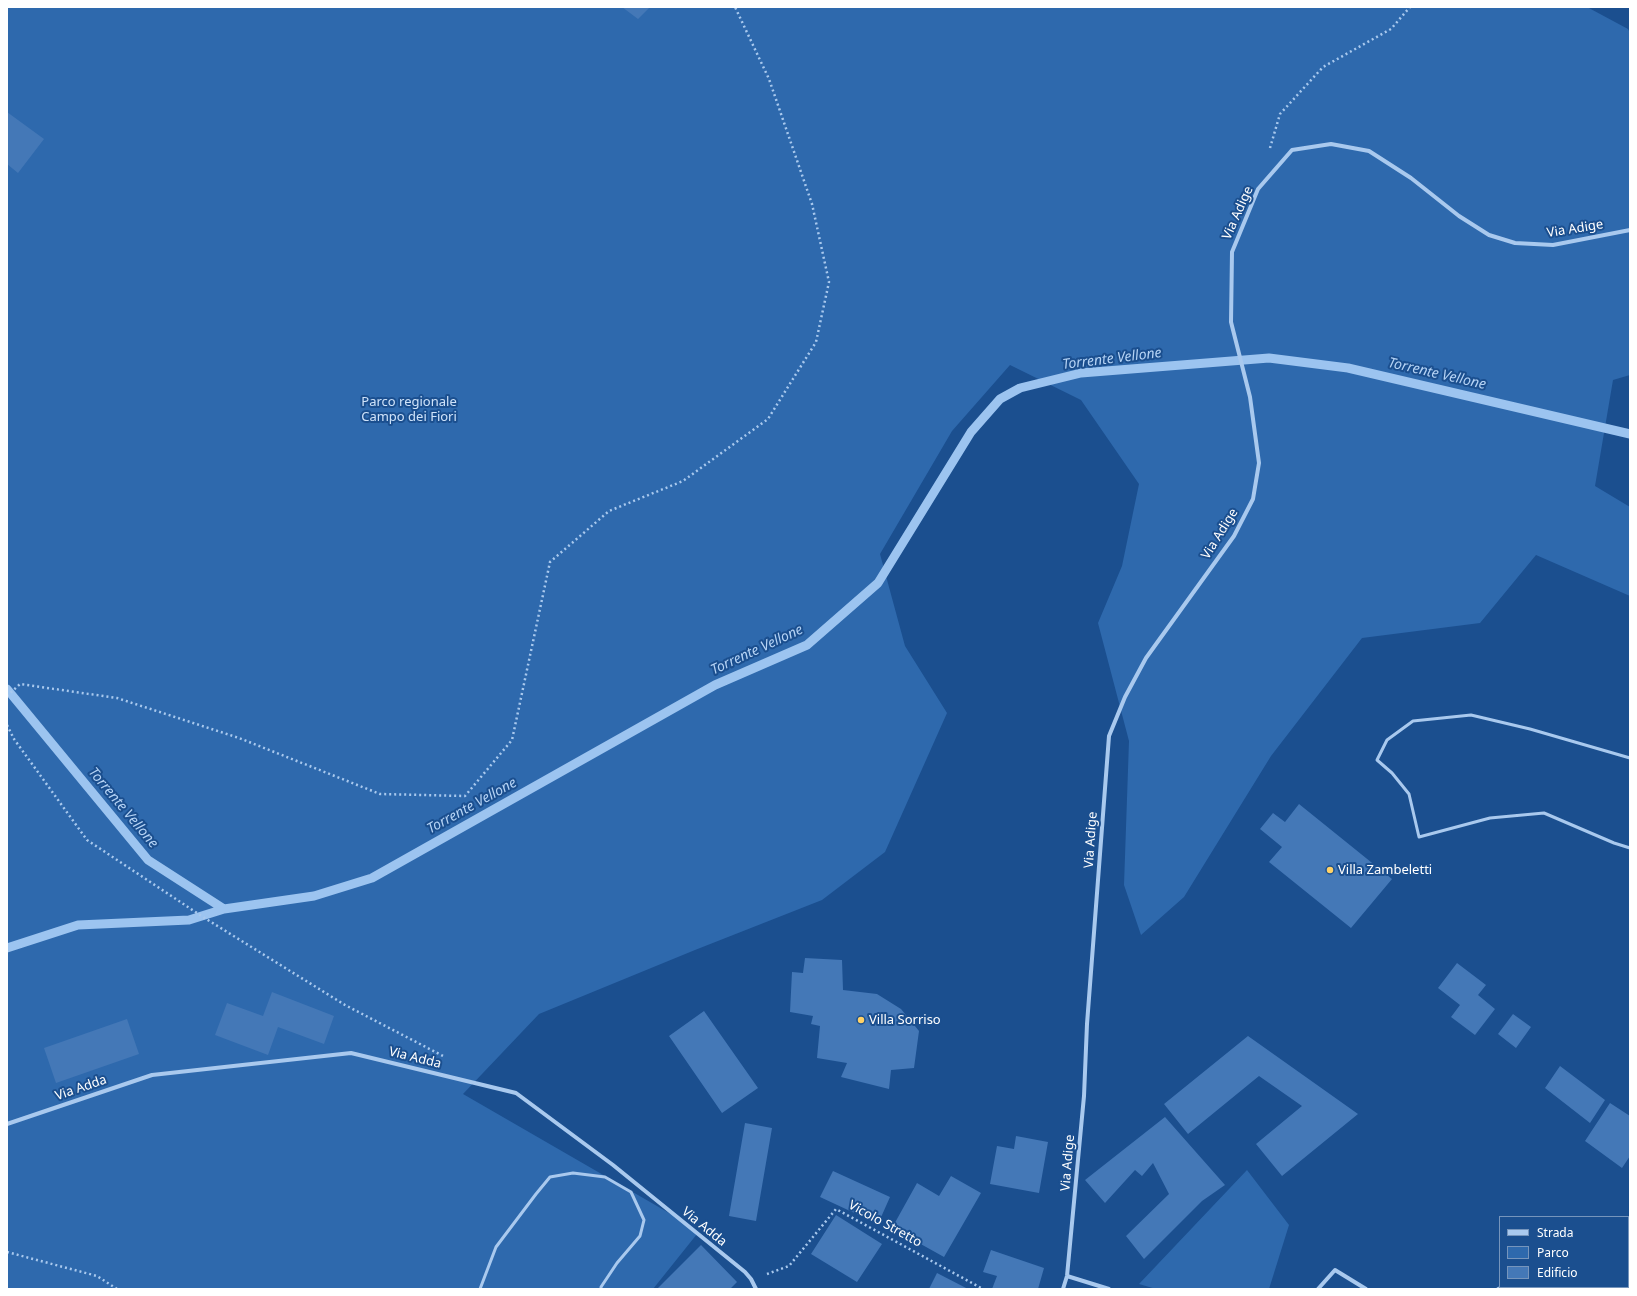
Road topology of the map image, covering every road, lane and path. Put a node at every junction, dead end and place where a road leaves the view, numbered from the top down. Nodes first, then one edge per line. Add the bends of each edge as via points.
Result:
1 (735, 7) edge
2 (1410, 7) edge
3 (1269, 152) dead end
4 (1630, 230) edge
5 (7, 696) edge
6 (7, 725) edge
7 (1630, 758) edge
8 (1630, 848) edge
9 (448, 1058) dead end
10 (7, 1124) edge
11 (7, 1252) edge
12 (1067, 1276) junction
13 (751, 1279) junction
14 (117, 1289) edge
15 (480, 1289) edge
16 (601, 1289) edge
17 (756, 1289) edge
18 (983, 1289) edge
19 (1063, 1289) edge
20 (1109, 1289) edge
21 (1318, 1289) edge
22 (1366, 1289) edge

1 - 5 path via 769,80 812,204 829,282 816,342 768,419 683,481 609,511 550,562 512,740 465,796 380,794 239,738 117,698 20,684
2 - 3 path via 1390,29 1324,67 1280,114
4 - 12 street, Via Adige via 1553,245 1516,243 1489,235 1369,151 1331,144 1292,150 1258,189 1232,252 1231,322 1250,397 1259,463 1253,499 1234,536 1146,658 1125,697 1109,736 1084,1096
6 - 9 path via 14,739 87,840 203,917 345,1005
7 - 8 lane via 1471,715 1413,721 1387,740 1377,760 1392,773 1409,794 1419,837 1490,818 1544,813
10 - 13 street, Via Adda via 152,1075 352,1053 516,1093 613,1165
11 - 14 path via 97,1276
12 - 19 street, Via Adige
12 - 20 street
13 - 17 street, Via Adda
13 - 18 path, Vicolo Stretto via 789,1266 836,1209
15 - 16 lane via 496,1247 536,1194 550,1177 573,1173 605,1177 631,1192 644,1220 640,1236
21 - 22 street via 1335,1270

